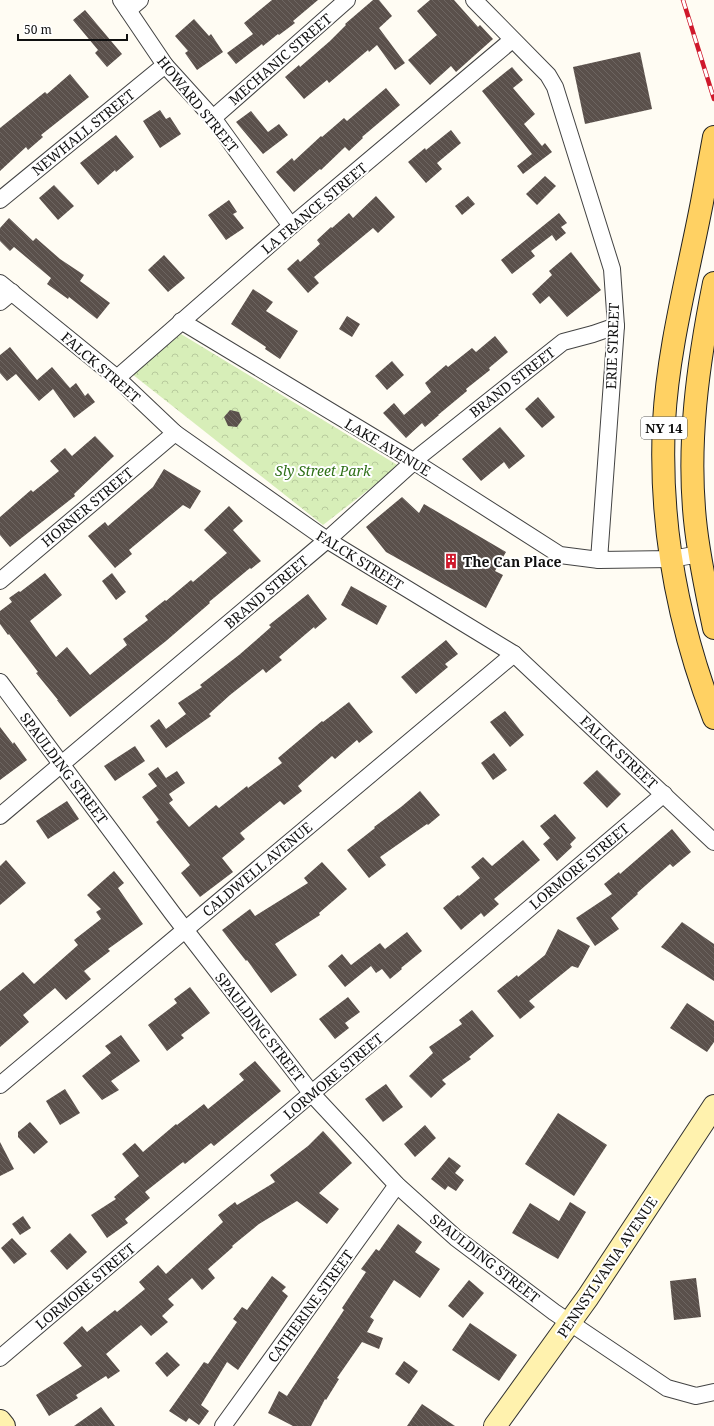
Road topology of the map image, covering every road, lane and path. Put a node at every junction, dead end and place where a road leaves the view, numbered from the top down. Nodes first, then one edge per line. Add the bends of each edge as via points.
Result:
1 (347, 0) edge
2 (474, 0) edge
3 (130, 3) edge
4 (512, 40) junction
5 (165, 64) junction
6 (213, 118) junction
7 (714, 137) edge
8 (0, 200) edge
9 (291, 226) junction
10 (714, 283) edge
11 (4, 292) edge
12 (181, 321) junction
13 (616, 326) junction
14 (117, 378) junction
15 (174, 433) junction
16 (413, 461) junction
17 (327, 540) junction
18 (700, 554) junction
19 (671, 559) junction
20 (599, 560) junction
21 (0, 582) edge
22 (714, 628) edge
23 (514, 654) junction
24 (0, 682) edge
25 (714, 718) edge
26 (61, 765) junction
27 (664, 794) junction
28 (0, 816) edge
29 (714, 842) edge
30 (185, 930) junction
31 (0, 1085) edge
32 (312, 1094) junction
33 (714, 1106) edge
34 (397, 1185) junction
35 (569, 1324) junction
36 (0, 1358) edge
37 (714, 1392) edge
38 (0, 1421) edge
39 (4, 1426) edge
40 (223, 1426) edge
41 (495, 1426) edge

1 - 6 street, MECHANIC STREET
2 - 4 street, ERIE STREET
3 - 5 street, HOWARD STREET
4 - 9 street, LA FRANCE STREET
4 - 13 street, ERIE STREET via 548,75 555,87 612,269
5 - 6 street, HOWARD STREET
5 - 8 street, NEWHALL STREET
6 - 9 street, HOWARD STREET
7 - 19 main road, NY 14 via 680,303 665,407 663,486
9 - 12 street, LA FRANCE STREET
10 - 18 main road, NY 14 via 692,447 696,528
11 - 14 street, FALCK STREET
12 - 14 street, LA FRANCE STREET
12 - 16 street, LAKE AVENUE
13 - 16 street, BRAND STREET via 563,342
13 - 20 street, ERIE STREET
14 - 15 street, FALCK STREET
15 - 17 street, FALCK STREET
15 - 21 street, HORNER STREET
16 - 17 street, BRAND STREET
16 - 20 street, LAKE AVENUE via 560,555
17 - 23 street, FALCK STREET
17 - 26 street, BRAND STREET
18 - 19 street
18 - 22 main road, NY 14
19 - 20 street
19 - 25 main road, NY 14 via 690,648
23 - 27 street, FALCK STREET
23 - 30 street, CALDWELL AVENUE
24 - 26 street, SPAULDING STREET
26 - 28 street, BRAND STREET
26 - 30 street, SPAULDING STREET
27 - 29 street, FALCK STREET
27 - 32 street, LORMORE STREET
30 - 31 street, CALDWELL AVENUE
30 - 32 street, SPAULDING STREET
32 - 34 street, SPAULDING STREET
32 - 36 street, LORMORE STREET
33 - 35 main road, PENNSYLVANIA AVENUE
34 - 35 street, SPAULDING STREET via 456,1238
34 - 40 street, CATHERINE STREET
35 - 37 street, SPAULDING STREET via 668,1388 696,1396
35 - 41 main road, PENNSYLVANIA AVENUE
38 - 39 main road

